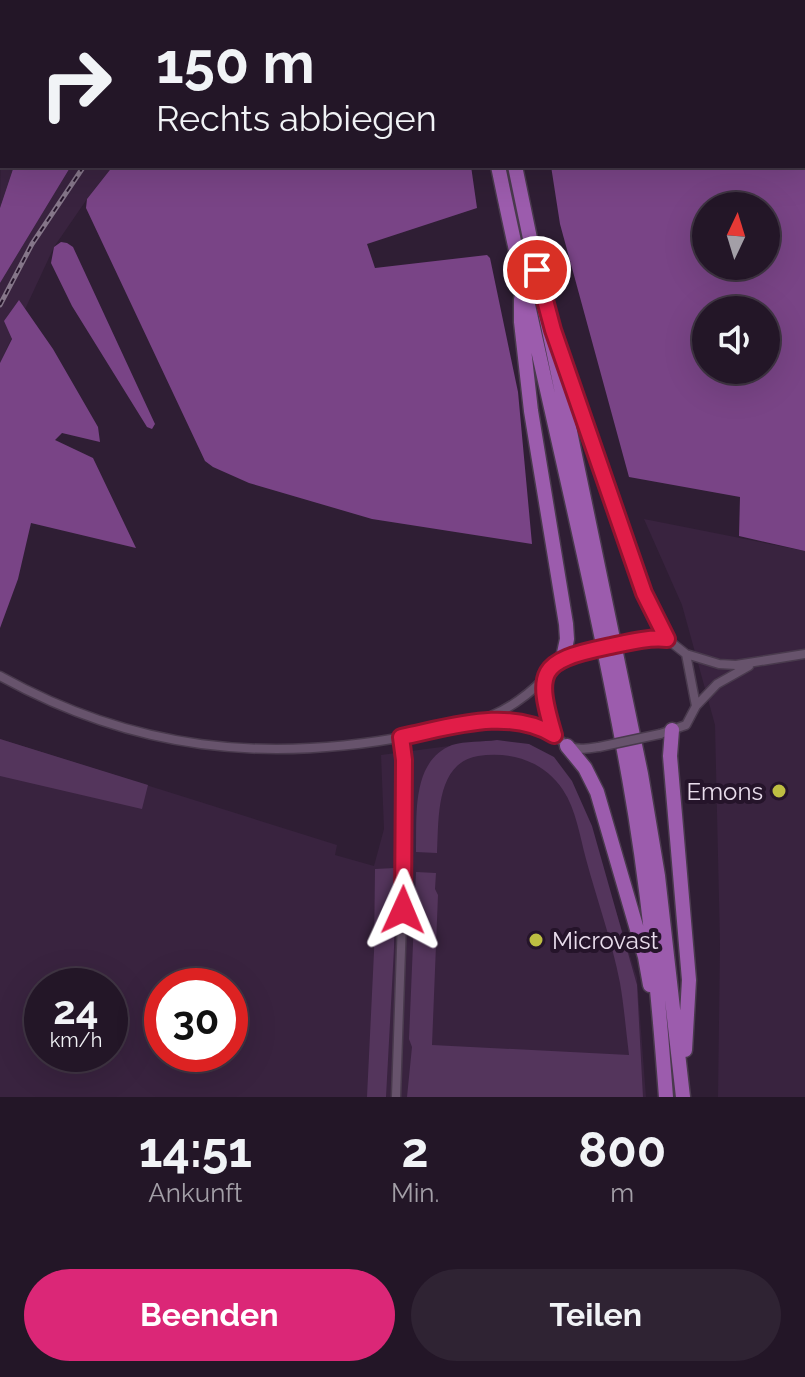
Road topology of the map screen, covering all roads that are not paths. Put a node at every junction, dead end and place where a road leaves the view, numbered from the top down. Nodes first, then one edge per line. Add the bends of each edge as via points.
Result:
1 (498, 168) edge
2 (515, 168) edge
3 (521, 275) junction
4 (543, 299) junction
5 (667, 639) junction
6 (686, 654) junction
7 (805, 654) edge
8 (563, 658) junction
9 (753, 664) junction
10 (0, 676) edge
11 (545, 678) junction
12 (696, 706) junction
13 (476, 722) junction
14 (666, 732) junction
15 (554, 735) junction
16 (401, 737) junction
17 (567, 746) junction
18 (663, 1060) junction
19 (682, 1090) edge
20 (396, 1097) edge
21 (666, 1097) edge

1 - 3 highway
2 - 4 highway
3 - 8 highway via 531,411 566,624
3 - 18 highway via 629,778 655,950
4 - 5 highway via 644,593
4 - 19 highway via 649,818
5 - 6 street
5 - 8 street, bridge
6 - 9 street via 719,664
6 - 12 street
7 - 9 street
8 - 11 street
9 - 12 street via 717,684
10 - 16 street via 96,719 184,742 301,750
11 - 13 street via 500,714
11 - 15 street
12 - 14 street via 686,725
13 - 15 street via 522,722
13 - 16 street
14 - 17 street, bridge via 599,747
14 - 19 highway via 689,980
15 - 17 street
16 - 20 street via 403,917
17 - 18 highway via 597,792 645,957
18 - 21 highway

